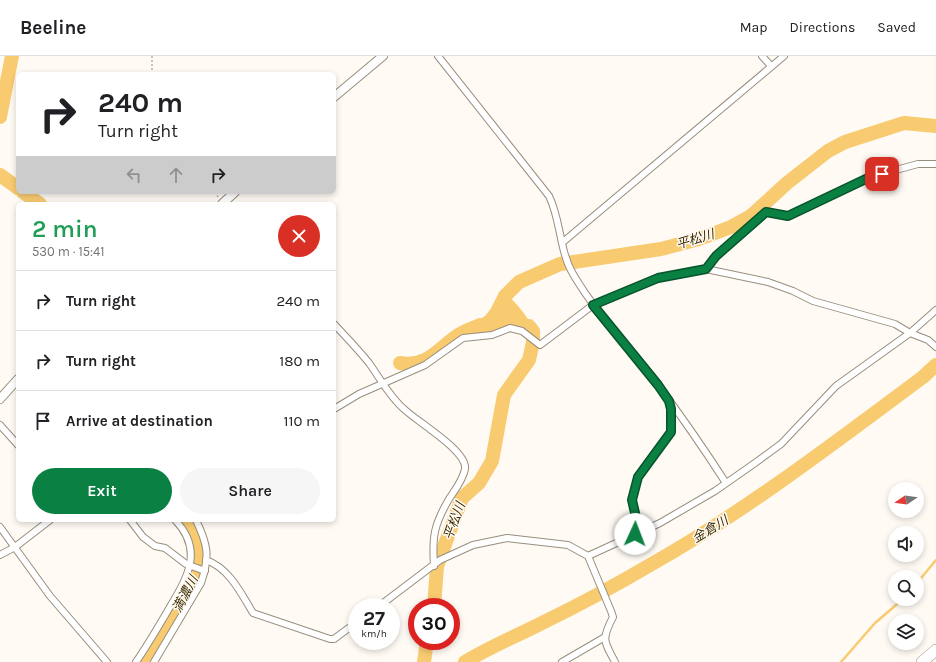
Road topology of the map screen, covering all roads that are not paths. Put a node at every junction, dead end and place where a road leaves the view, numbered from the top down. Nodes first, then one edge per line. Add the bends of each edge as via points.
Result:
1 (383, 56) edge
2 (438, 56) edge
3 (762, 56) edge
4 (784, 56) edge
5 (771, 66) junction
6 (336, 95) edge
7 (936, 164) edge
8 (233, 194) edge
9 (225, 202) edge
10 (563, 242) junction
11 (706, 269) junction
12 (593, 305) junction
13 (936, 310) edge
14 (336, 326) edge
15 (910, 333) junction
16 (936, 347) edge
17 (16, 381) edge
18 (382, 383) junction
19 (0, 399) edge
20 (669, 401) junction
21 (336, 408) edge
22 (0, 425) edge
23 (16, 443) edge
24 (726, 482) junction
25 (47, 522) edge
26 (132, 522) edge
27 (177, 522) edge
28 (197, 522) edge
29 (0, 527) edge
30 (635, 534) junction
31 (15, 547) junction
32 (0, 555) edge
33 (588, 556) junction
34 (206, 560) junction
35 (434, 566) junction
36 (191, 567) junction
37 (205, 571) junction
38 (390, 598) edge
39 (348, 629) edge
40 (605, 638) junction
41 (936, 650) edge
42 (107, 662) edge
43 (136, 662) edge
44 (154, 662) edge
45 (562, 662) edge
46 (615, 662) edge
47 (922, 662) edge

1 - 6 main road
2 - 10 street via 549,196 556,209
3 - 5 street
4 - 5 street
5 - 10 street
7 - 11 street via 918,164 870,177 788,216 766,212 716,256
8 - 9 main road
10 - 12 street via 573,273
11 - 12 street via 658,278
11 - 15 street via 768,282 813,301 895,324
12 - 18 street via 540,345 522,331 510,328 492,335 463,338 425,365
12 - 20 street
13 - 15 street
14 - 18 street via 369,363
15 - 16 street via 928,340
15 - 24 street via 836,386 781,444
17 - 19 main road
18 - 21 street
18 - 35 street via 404,410 420,420 464,459 465,468 461,480 438,518 433,539
20 - 24 street
20 - 30 street via 671,432 638,477 632,500 638,526
22 - 23 street
24 - 30 street via 660,523
25 - 31 street
26 - 36 street via 143,537 155,546 165,548
27 - 36 street via 190,546
28 - 34 street via 206,542
29 - 31 street
30 - 33 street
31 - 32 street
31 - 42 street via 50,596
33 - 35 street via 568,545 507,538 474,545 440,560
33 - 40 street via 613,618 605,632
34 - 37 street
34 - 39 street via 216,564 225,573 253,613 330,639
35 - 38 street
36 - 37 street
36 - 43 street via 183,586
37 - 44 street via 201,583
40 - 45 street
40 - 46 street
41 - 47 highway

